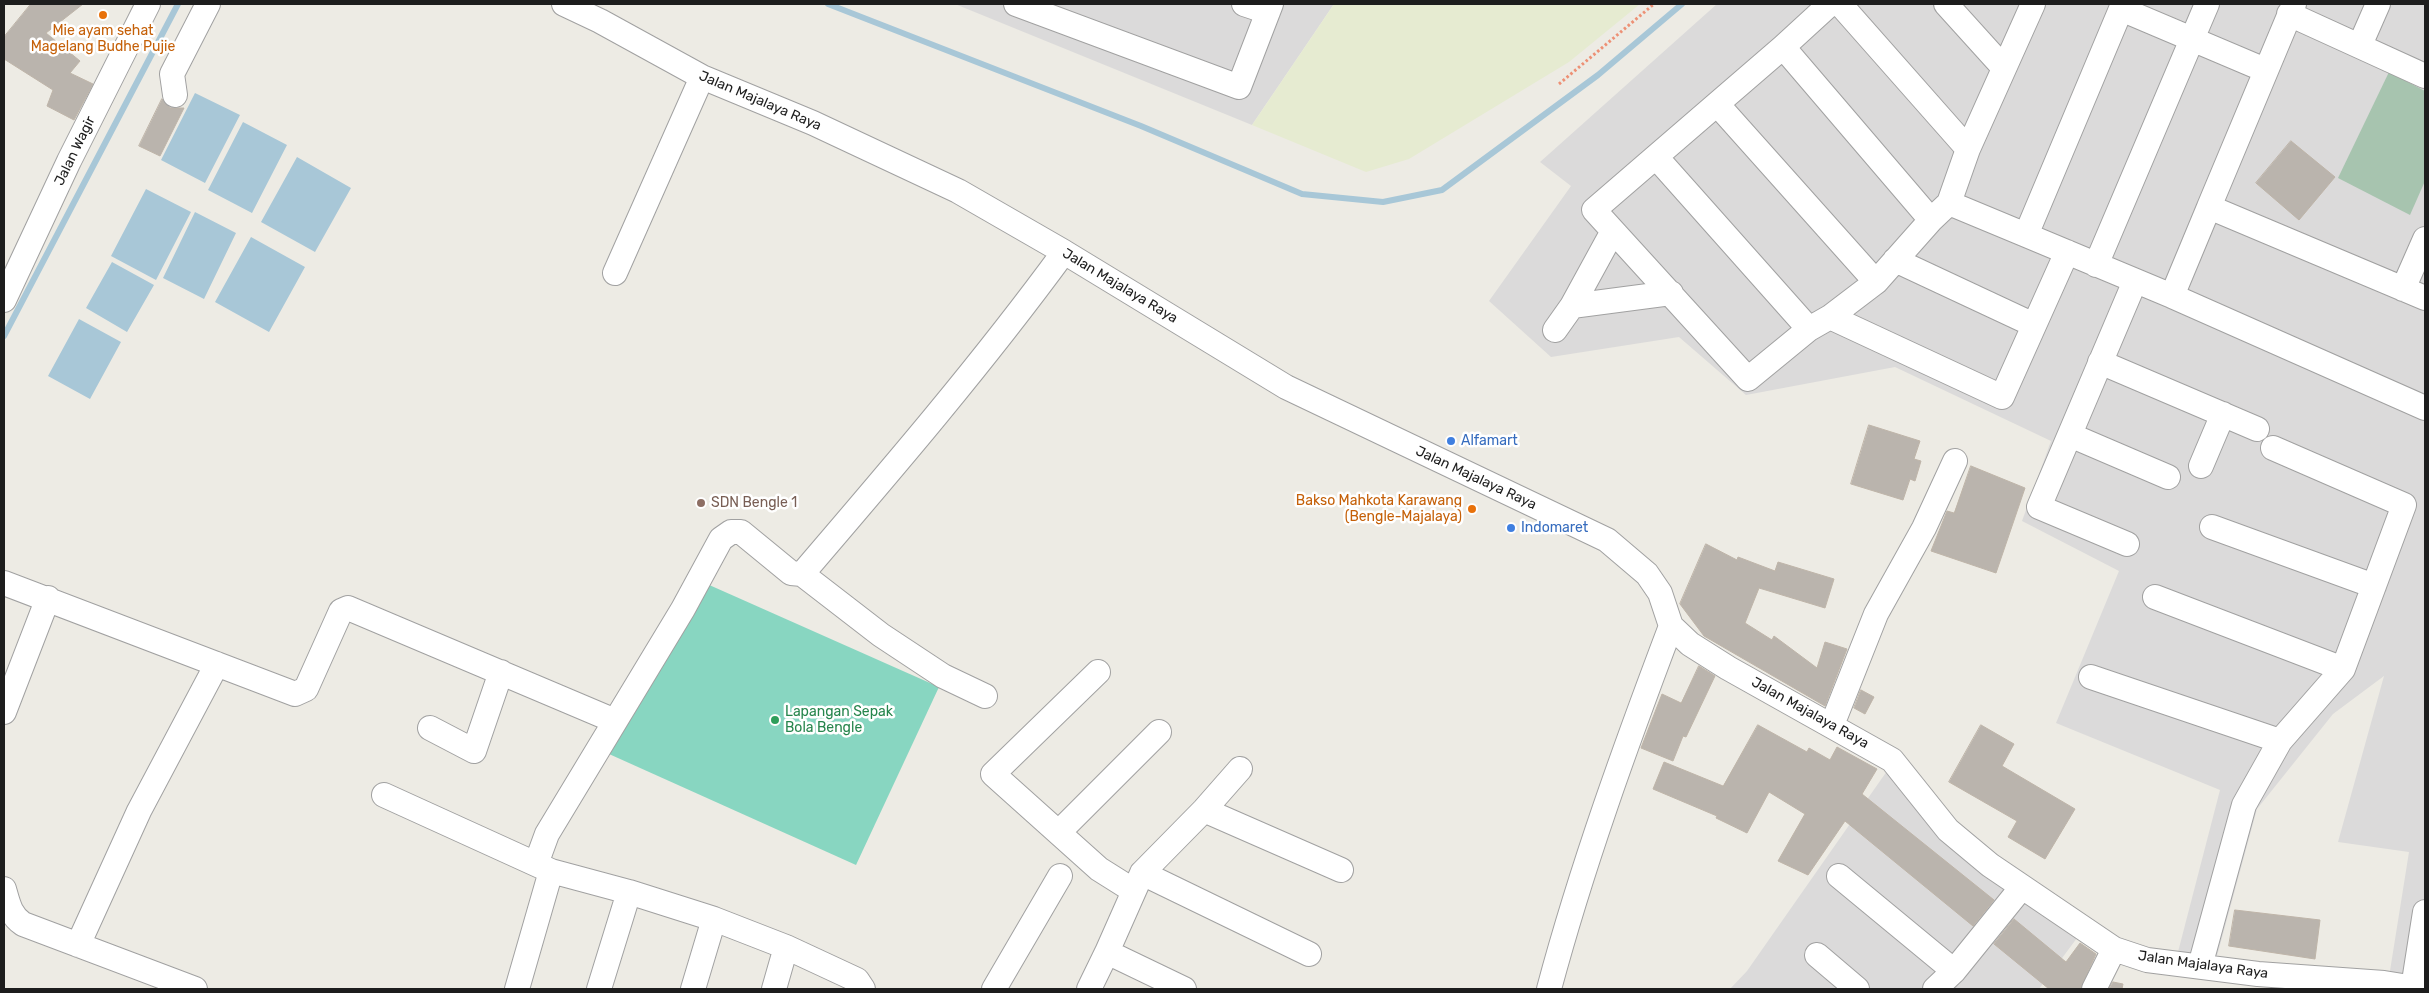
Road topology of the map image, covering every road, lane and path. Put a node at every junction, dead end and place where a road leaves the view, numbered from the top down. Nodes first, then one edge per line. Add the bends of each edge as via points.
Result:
1 (148, 4) edge
2 (208, 4) edge
3 (564, 4) edge
4 (1016, 4) edge
5 (1244, 4) edge
6 (1654, 4) edge
7 (1830, 4) edge
8 (1840, 4) edge
9 (1946, 4) edge
10 (2033, 4) edge
11 (2207, 4) edge
12 (2378, 4) edge
13 (2118, 6) edge
14 (1269, 8) edge
15 (2292, 9) edge
16 (2192, 39) junction
17 (2360, 45) junction
18 (1783, 47) junction
19 (2003, 67) junction
20 (2265, 70) junction
21 (2425, 76) edge
22 (702, 77) junction
23 (1559, 84) dead end
24 (175, 95) dead end
25 (1717, 104) junction
26 (1968, 149) junction
27 (1656, 157) junction
28 (1950, 203) junction
29 (2209, 208) junction
30 (1931, 220) junction
31 (1613, 231) junction
32 (2026, 235) junction
33 (2425, 239) edge
34 (1064, 252) junction
35 (2067, 252) junction
36 (1895, 260) junction
37 (2096, 265) junction
38 (615, 273) dead end
39 (2135, 281) junction
40 (1876, 282) junction
41 (2403, 288) junction
42 (1671, 293) junction
43 (2172, 296) junction
44 (2425, 298) edge
45 (4, 300) edge
46 (1572, 306) junction
47 (1830, 317) junction
48 (2034, 325) junction
49 (1809, 328) junction
50 (1555, 330) dead end
51 (2100, 362) junction
52 (2425, 408) edge
53 (2223, 414) junction
54 (2257, 429) dead end
55 (2070, 435) junction
56 (2274, 448) dead end
57 (1955, 461) dead end
58 (2201, 466) dead end
59 (2168, 477) dead end
60 (2212, 527) dead end
61 (2127, 544) dead end
62 (802, 574) junction
63 (4, 583) edge
64 (2374, 586) junction
65 (48, 598) junction
66 (2155, 598) dead end
67 (1671, 626) junction
68 (217, 664) junction
69 (2343, 669) junction
70 (501, 672) junction
71 (1098, 672) dead end
72 (2091, 678) dead end
73 (985, 696) dead end
74 (4, 712) edge
75 (615, 721) junction
76 (1832, 725) junction
77 (430, 728) dead end
78 (1159, 732) dead end
79 (2280, 740) junction
80 (1240, 769) dead end
81 (384, 795) dead end
82 (1204, 810) junction
83 (1059, 832) junction
84 (544, 868) junction
85 (1341, 870) dead end
86 (1060, 876) dead end
87 (1839, 876) dead end
88 (1138, 882) junction
89 (2022, 887) junction
90 (4, 889) edge
91 (629, 892) junction
92 (2425, 912) edge
93 (714, 919) junction
94 (78, 945) junction
95 (786, 946) junction
96 (2114, 949) junction
97 (1107, 952) junction
98 (1309, 954) dead end
99 (1817, 955) dead end
100 (2200, 966) junction
101 (1954, 971) junction
102 (2257, 982) edge
103 (2417, 988) edge
104 (195, 989) edge
105 (517, 989) edge
106 (599, 989) edge
107 (692, 989) edge
108 (774, 989) edge
109 (864, 989) edge
110 (994, 989) edge
111 (1089, 989) edge
112 (1184, 989) edge
113 (1549, 989) edge
114 (1857, 989) edge
115 (1935, 989) edge
116 (2094, 989) edge

1 - 45 street, Jalan Wagir
2 - 24 street via 172,74
3 - 22 street, Jalan Majalaya Raya
4 - 14 street via 1240,87
5 - 14 street
6 - 23 path
7 - 18 street
8 - 26 street
9 - 19 street
10 - 19 street
11 - 16 street
12 - 17 street
13 - 16 street
13 - 32 street
15 - 17 street
15 - 20 street
16 - 20 street
16 - 37 street
17 - 21 street
18 - 25 street
18 - 30 street
19 - 26 street
20 - 29 street
22 - 34 street, Jalan Majalaya Raya via 888,156 958,191
22 - 38 street
25 - 27 street
25 - 40 street
26 - 28 street
27 - 31 street via 1594,210
27 - 49 street
28 - 30 street
28 - 32 street
29 - 41 street
29 - 43 street
30 - 36 street
31 - 42 street
31 - 46 street
32 - 35 street
33 - 41 street
34 - 62 street via 963,383
34 - 67 street, Jalan Majalaya Raya via 1286,387 1607,540 1647,574 1660,593
35 - 37 street
35 - 48 street
36 - 40 street
36 - 48 street
37 - 39 street
39 - 43 street
39 - 51 street
40 - 47 street
41 - 44 street
42 - 46 street
42 - 49 street via 1748,379
43 - 52 street
46 - 50 street
47 - 48 street via 2002,397
47 - 49 street
51 - 53 street
51 - 55 street
53 - 54 street
53 - 58 street
55 - 59 street
55 - 61 street via 2039,507
56 - 64 street via 2404,505
57 - 76 street via 1924,528 1876,614
60 - 64 street
62 - 73 street via 904,650 943,676
62 - 75 street via 791,573 741,532 725,535
63 - 65 street
64 - 69 street
65 - 68 street
65 - 74 street
66 - 69 street
67 - 76 street, Jalan Majalaya Raya via 1706,655
67 - 113 street via 1615,778
68 - 70 street via 290,693 302,692 309,685 341,611 348,608
68 - 94 street via 139,811
69 - 79 street
70 - 75 street
70 - 77 street via 474,751
71 - 83 street via 993,774
72 - 79 street
75 - 84 street via 547,834
76 - 89 street, Jalan Majalaya Raya via 1892,760 1948,830
78 - 83 street
79 - 100 street via 2244,805
80 - 82 street
81 - 84 street
82 - 85 street
82 - 88 street
83 - 88 street via 1099,869
84 - 91 street
84 - 105 street
86 - 110 street
87 - 101 street
88 - 97 street
88 - 98 street
89 - 96 street, Jalan Majalaya Raya
89 - 101 street
90 - 94 street via 8,906 16,919
91 - 93 street
91 - 106 street
92 - 103 street
93 - 95 street
93 - 107 street
94 - 104 street
95 - 108 street
95 - 109 street via 857,980
96 - 100 street, Jalan Majalaya Raya via 2147,960
96 - 116 street
97 - 111 street
97 - 112 street
99 - 114 street
100 - 102 street, Jalan Majalaya Raya
101 - 115 street
102 - 103 street, Jalan Majalaya Raya via 2384,983

